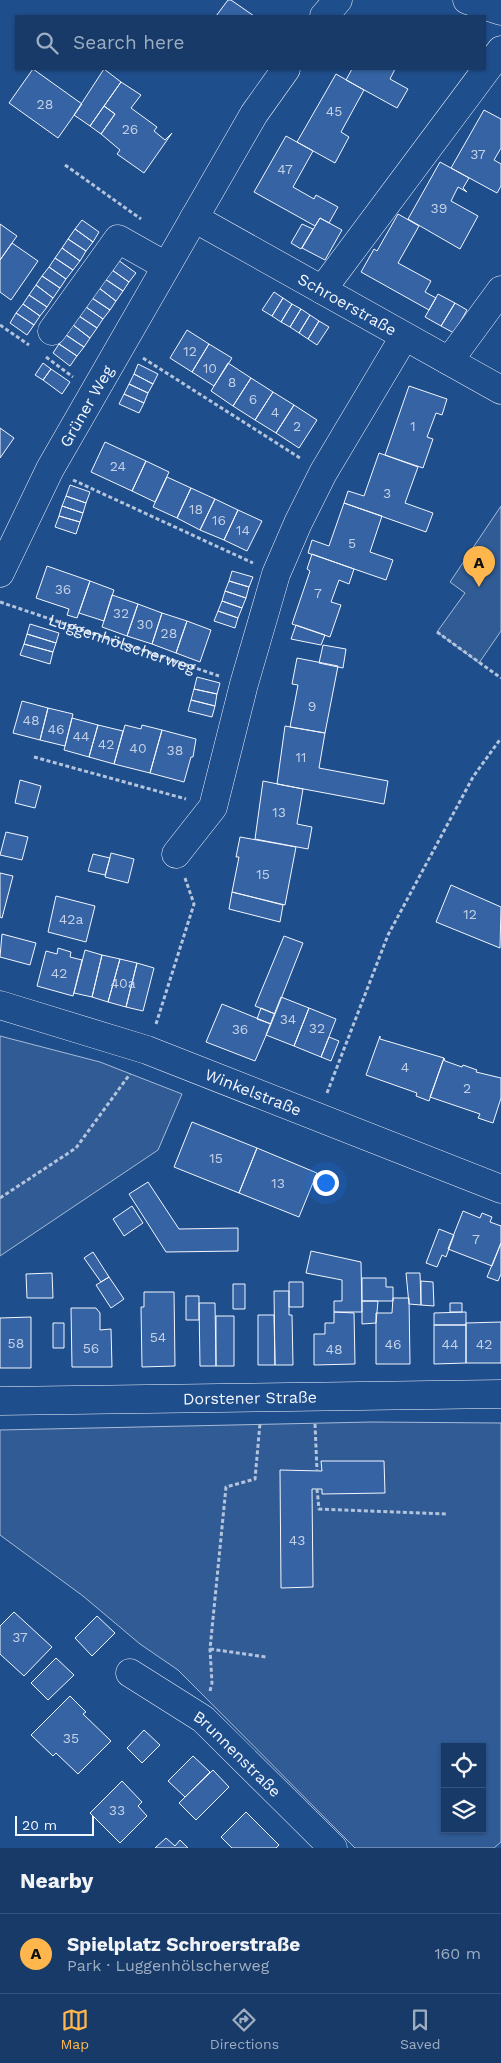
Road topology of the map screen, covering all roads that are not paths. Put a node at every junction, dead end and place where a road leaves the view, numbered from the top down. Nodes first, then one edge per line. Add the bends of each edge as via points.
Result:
1 (338, 0) edge
2 (467, 0) edge
3 (501, 11) edge
4 (325, 15) edge
5 (501, 50) edge
6 (285, 70) edge
7 (194, 218) junction
8 (172, 256) junction
9 (322, 290) junction
10 (501, 290) edge
11 (52, 331) dead end
12 (404, 337) junction
13 (449, 361) junction
14 (501, 390) edge
15 (0, 572) edge
16 (176, 854) road end
17 (0, 1005) edge
18 (501, 1189) edge
19 (501, 1394) edge
20 (0, 1401) edge
21 (130, 1673) dead end
22 (333, 1848) edge

1 - 4 street
2 - 3 street
5 - 9 street
6 - 7 street, Grüner Weg via 254,114
7 - 8 street, Grüner Weg
7 - 9 street, Schroerstraße
8 - 11 street via 118,239
8 - 15 street, Grüner Weg via 50,469
9 - 12 street, Schroerstraße
10 - 13 street
12 - 13 street, Schroerstraße
12 - 16 street via 323,473 276,574 213,807
13 - 14 street, Schroerstraße
17 - 18 street, Winkelstraße via 147,1050
19 - 20 street, Dorstener Straße
21 - 22 street, Brunnenstraße via 203,1719

